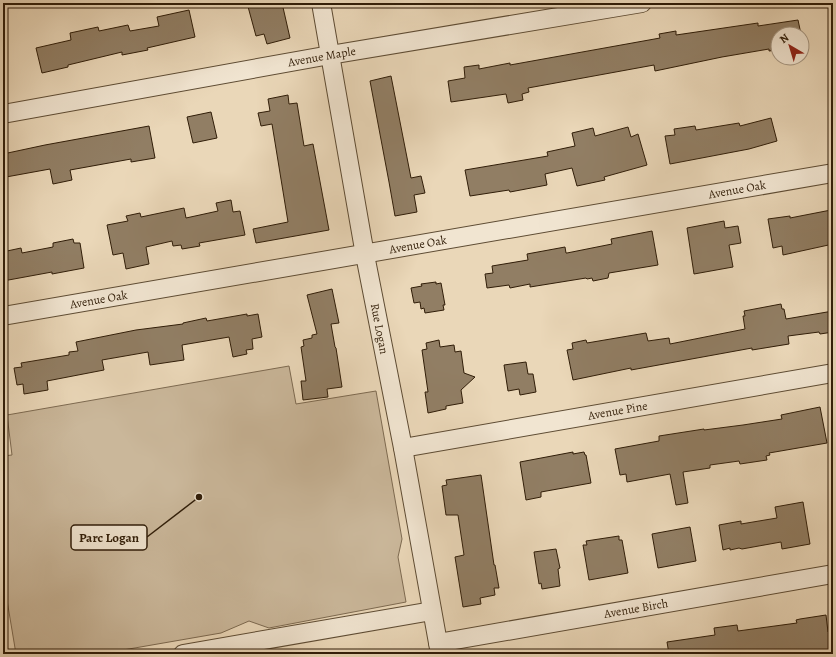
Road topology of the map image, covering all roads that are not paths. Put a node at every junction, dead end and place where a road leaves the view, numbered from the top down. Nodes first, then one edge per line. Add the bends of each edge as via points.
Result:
1 (320, 3) edge
2 (642, 3) edge
3 (330, 55) junction
4 (3, 114) edge
5 (833, 173) edge
6 (365, 255) junction
7 (3, 316) edge
8 (833, 373) edge
9 (403, 448) junction
10 (833, 574) edge
11 (432, 611) junction
12 (439, 648) edge
13 (183, 654) edge

1 - 3 street, Rue Logan
2 - 3 street, Avenue Maple
3 - 4 street, Avenue Maple
3 - 6 street, Rue Logan
5 - 6 street, Avenue Oak
6 - 7 street, Avenue Oak
6 - 9 street, Rue Logan
8 - 9 street, Avenue Pine
9 - 11 street, Rue Logan
10 - 12 street, Avenue Birch
11 - 12 street, Rue Logan
11 - 13 street

